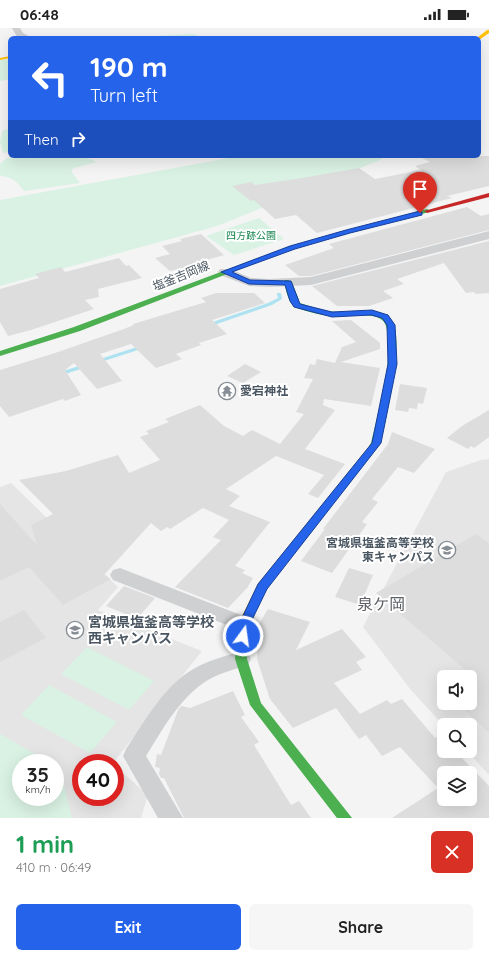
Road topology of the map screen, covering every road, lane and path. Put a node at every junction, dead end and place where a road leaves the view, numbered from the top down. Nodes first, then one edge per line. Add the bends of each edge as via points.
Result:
1 (17, 28) edge
2 (23, 36) edge
3 (489, 195) edge
4 (489, 236) edge
5 (225, 272) junction
6 (288, 282) junction
7 (0, 354) edge
8 (120, 575) dead end
9 (244, 624) junction
10 (241, 659) junction
11 (171, 818) edge
12 (345, 818) edge

1 - 2 street
3 - 5 street, 塩釜吉岡線 via 292,247
4 - 6 street via 311,281
5 - 6 street via 249,282
5 - 7 street, 塩釜吉岡線 via 77,329
6 - 9 street via 297,305 332,314 372,313 385,317 391,325 392,364 376,443 262,587
8 - 9 street
9 - 10 street
10 - 11 street via 196,677 183,688 163,712 134,756
10 - 12 street via 256,705

